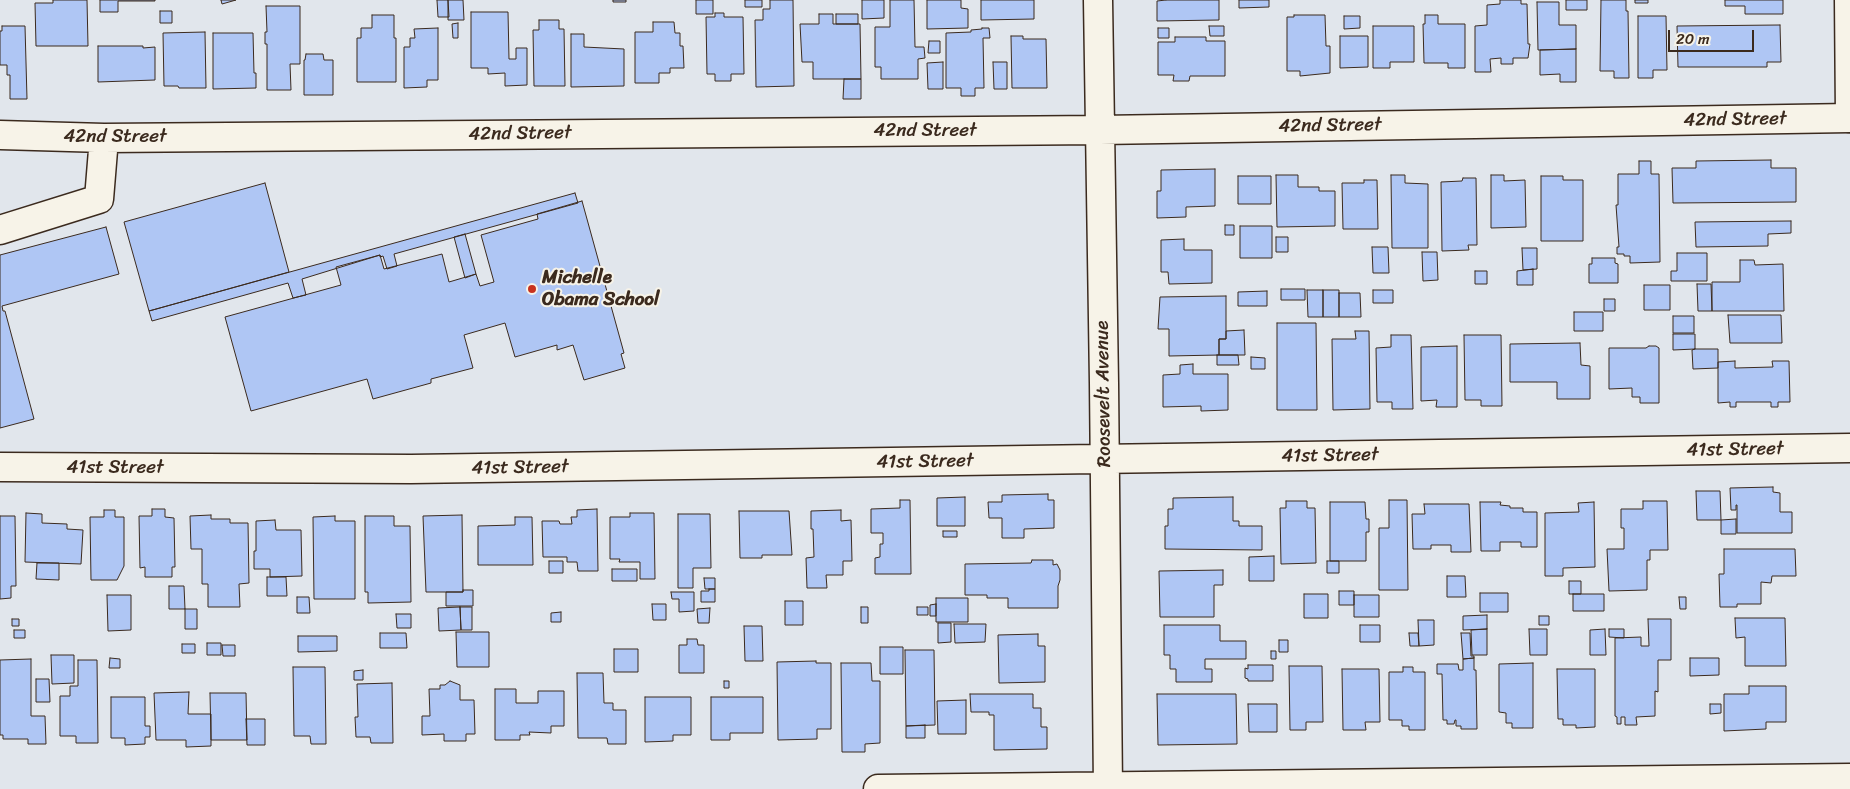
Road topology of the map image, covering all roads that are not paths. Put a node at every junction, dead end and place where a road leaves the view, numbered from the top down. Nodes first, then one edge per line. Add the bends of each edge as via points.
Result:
1 (1098, 0) edge
2 (1848, 0) edge
3 (1850, 118) edge
4 (1100, 130) junction
5 (0, 135) edge
6 (104, 138) junction
7 (0, 230) edge
8 (1850, 448) edge
9 (1105, 460) junction
10 (0, 467) edge
11 (1850, 778) edge
12 (1108, 788) edge
13 (878, 789) edge

1 - 4 street, Roosevelt Avenue
2 - 3 street
3 - 4 street, 42nd Street
4 - 6 street, 42nd Street
4 - 9 street, Roosevelt Avenue
5 - 6 street, 42nd Street
6 - 7 street via 100,199
8 - 9 street, 41st Street
9 - 10 street, 41st Street via 412,470
9 - 12 street, Roosevelt Avenue
11 - 12 street
12 - 13 street

